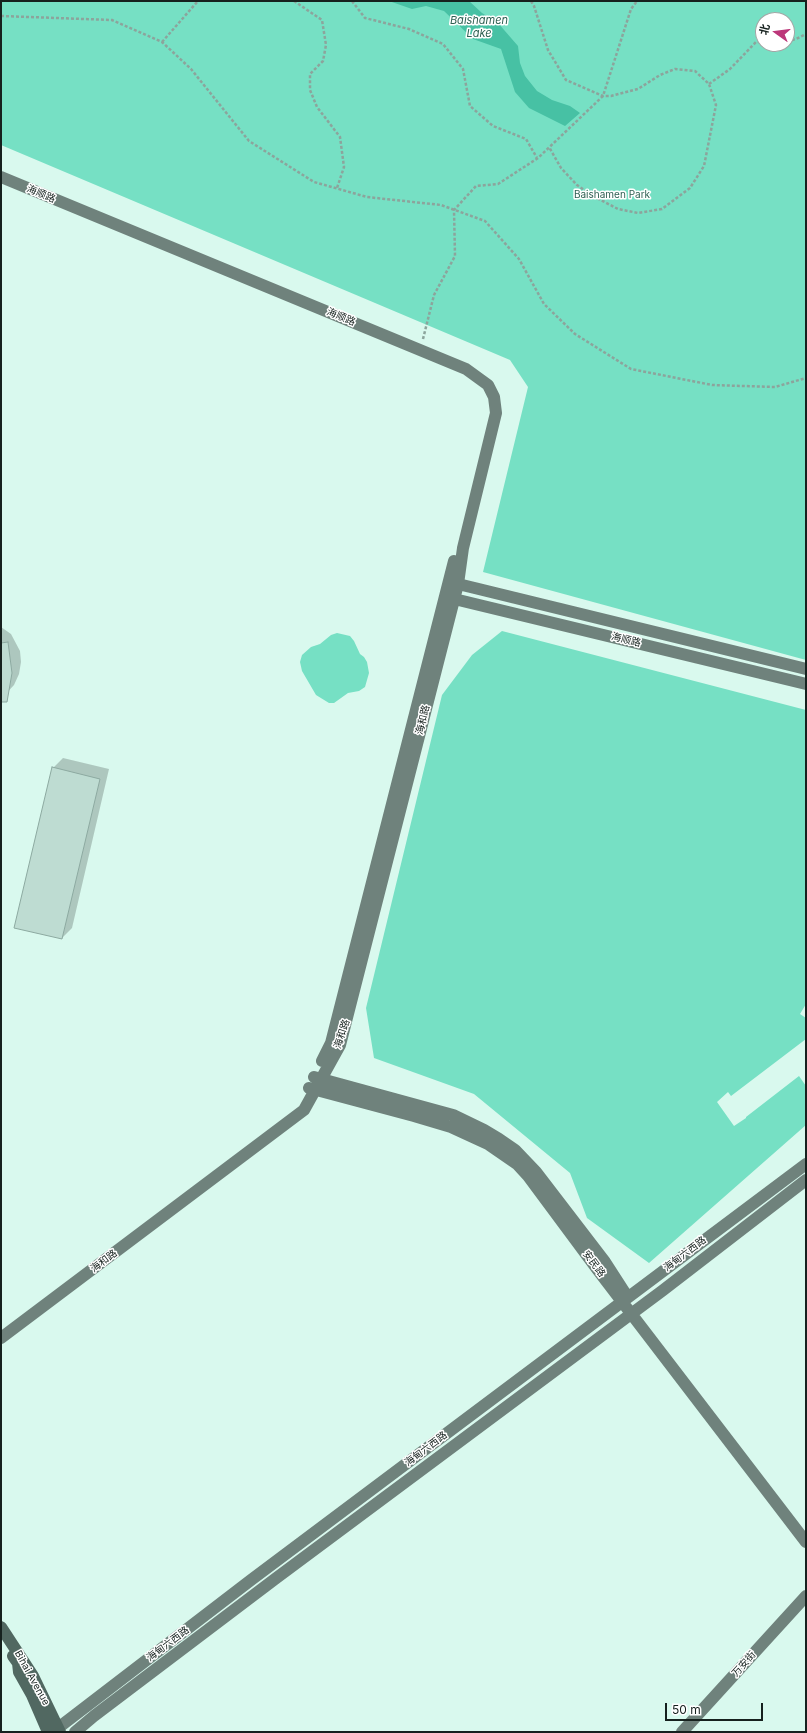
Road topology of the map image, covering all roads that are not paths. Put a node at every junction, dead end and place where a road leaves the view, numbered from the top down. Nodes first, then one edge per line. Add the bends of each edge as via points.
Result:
1 (1, 177) edge
2 (1, 184) edge
3 (453, 583) junction
4 (450, 597) junction
5 (806, 669) edge
6 (806, 684) edge
7 (314, 1084) junction
8 (806, 1164) edge
9 (806, 1180) edge
10 (625, 1300) junction
11 (634, 1311) junction
12 (1, 1330) edge
13 (1, 1338) edge
14 (806, 1534) edge
15 (806, 1542) edge
16 (806, 1596) edge
17 (806, 1603) edge
18 (1, 1627) edge
19 (1, 1638) edge
20 (52, 1731) edge
21 (75, 1732) edge
22 (682, 1732) edge
23 (690, 1732) edge

1 - 3 street, 海顺路 via 466,369 483,380 492,391 496,413
2 - 3 street, 海顺路 via 463,376 479,387 486,397 490,412
3 - 4 street, 海和路
3 - 5 street, 海顺路
4 - 6 street, 海顺路
4 - 7 street, 海和路 via 340,1045
7 - 10 street, 安民路 via 453,1116 484,1130 515,1150 536,1172 605,1262
7 - 12 street, 海和路 via 300,1104
7 - 13 street, 海和路 via 304,1110
8 - 10 street, 海甸六西路
9 - 11 street, 海甸六西路
10 - 11 street, 安民路
10 - 20 street, 海甸六西路
11 - 14 street, 安民路
11 - 15 street, 安民路
11 - 21 street, 海甸六西路
16 - 22 street, 万安街
17 - 23 street, 万安街
18 - 20 main road, Bihai Avenue via 33,1676
19 - 20 main road, Bihai Avenue via 18,1664 19,1672

